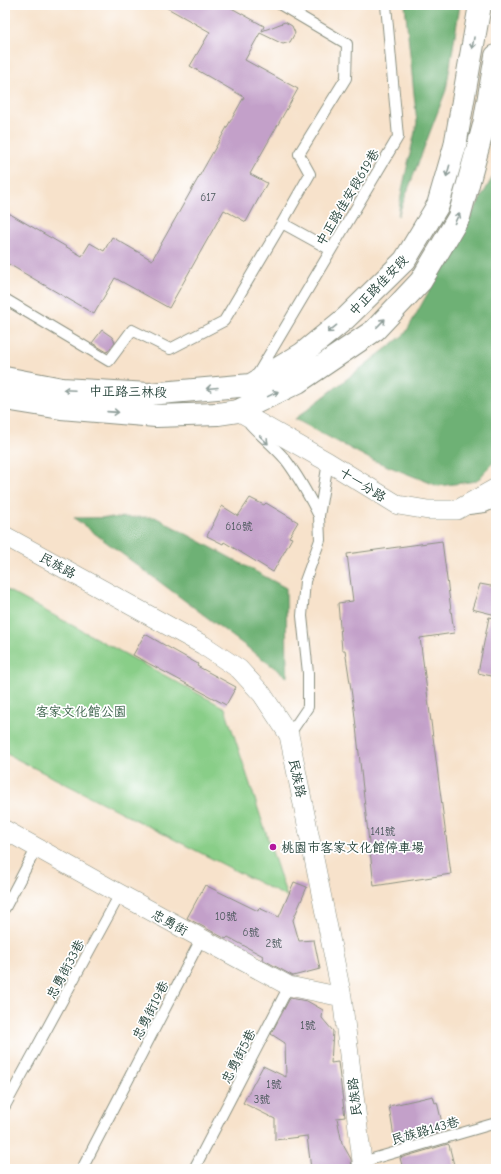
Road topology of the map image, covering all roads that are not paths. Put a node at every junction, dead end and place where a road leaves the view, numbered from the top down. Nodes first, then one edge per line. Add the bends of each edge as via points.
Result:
1 (281, 5) edge
2 (386, 5) edge
3 (480, 5) edge
4 (496, 56) edge
5 (282, 222) junction
6 (331, 250) junction
7 (5, 299) edge
8 (5, 378) edge
9 (251, 385) junction
10 (5, 399) edge
11 (238, 411) junction
12 (328, 462) junction
13 (496, 488) edge
14 (496, 502) edge
15 (457, 510) junction
16 (319, 516) junction
17 (5, 536) edge
18 (289, 735) junction
19 (5, 830) edge
20 (37, 847) junction
21 (120, 894) junction
22 (5, 908) edge
23 (201, 939) junction
24 (289, 986) junction
25 (342, 997) junction
26 (5, 1106) edge
27 (496, 1123) edge
28 (362, 1166) edge
29 (82, 1169) edge
30 (194, 1169) edge

1 - 5 lane via 347,44 346,78 299,154 310,174
2 - 6 lane, 中正路佳安段619巷 via 398,137
3 -> 9 main road, 中正路佳安段 via 455,146 438,204 405,260 346,318 302,354
11 -> 4 main road, 中正路佳安段 via 298,382 375,330 421,281 459,217 484,125
5 - 6 lane
5 - 7 lane via 224,321 170,349 132,330 109,361
6 - 9 lane, 中正路佳安段619巷
9 -> 8 main road, 中正路三林段 via 149,394 62,389
9 - 11 lane, 中正路佳安段619巷
10 -> 11 main road, 中正路三林段 via 61,408 156,416
11 - 12 street, 十一分路
11 -> 16 lane via 285,459 306,488
12 - 15 street, 十一分路 via 398,505 428,510
12 - 16 lane
13 - 15 street, 十一分路
14 - 15 lane
16 - 18 lane via 320,540 305,582 302,616 308,673 308,707
17 - 18 street, 民族路 via 203,645 239,668 262,694
18 - 25 street, 民族路
19 - 20 street, 忠勇街
20 - 21 street, 忠勇街
20 - 22 lane
21 - 23 street, 忠勇街
21 - 26 lane, 忠勇街33巷
23 - 24 street, 忠勇街
23 - 29 lane, 忠勇街19巷
24 - 25 street, 忠勇街
24 - 30 lane, 忠勇街5巷
25 - 28 street, 民族路
27 - 28 lane, 民族路143巷

